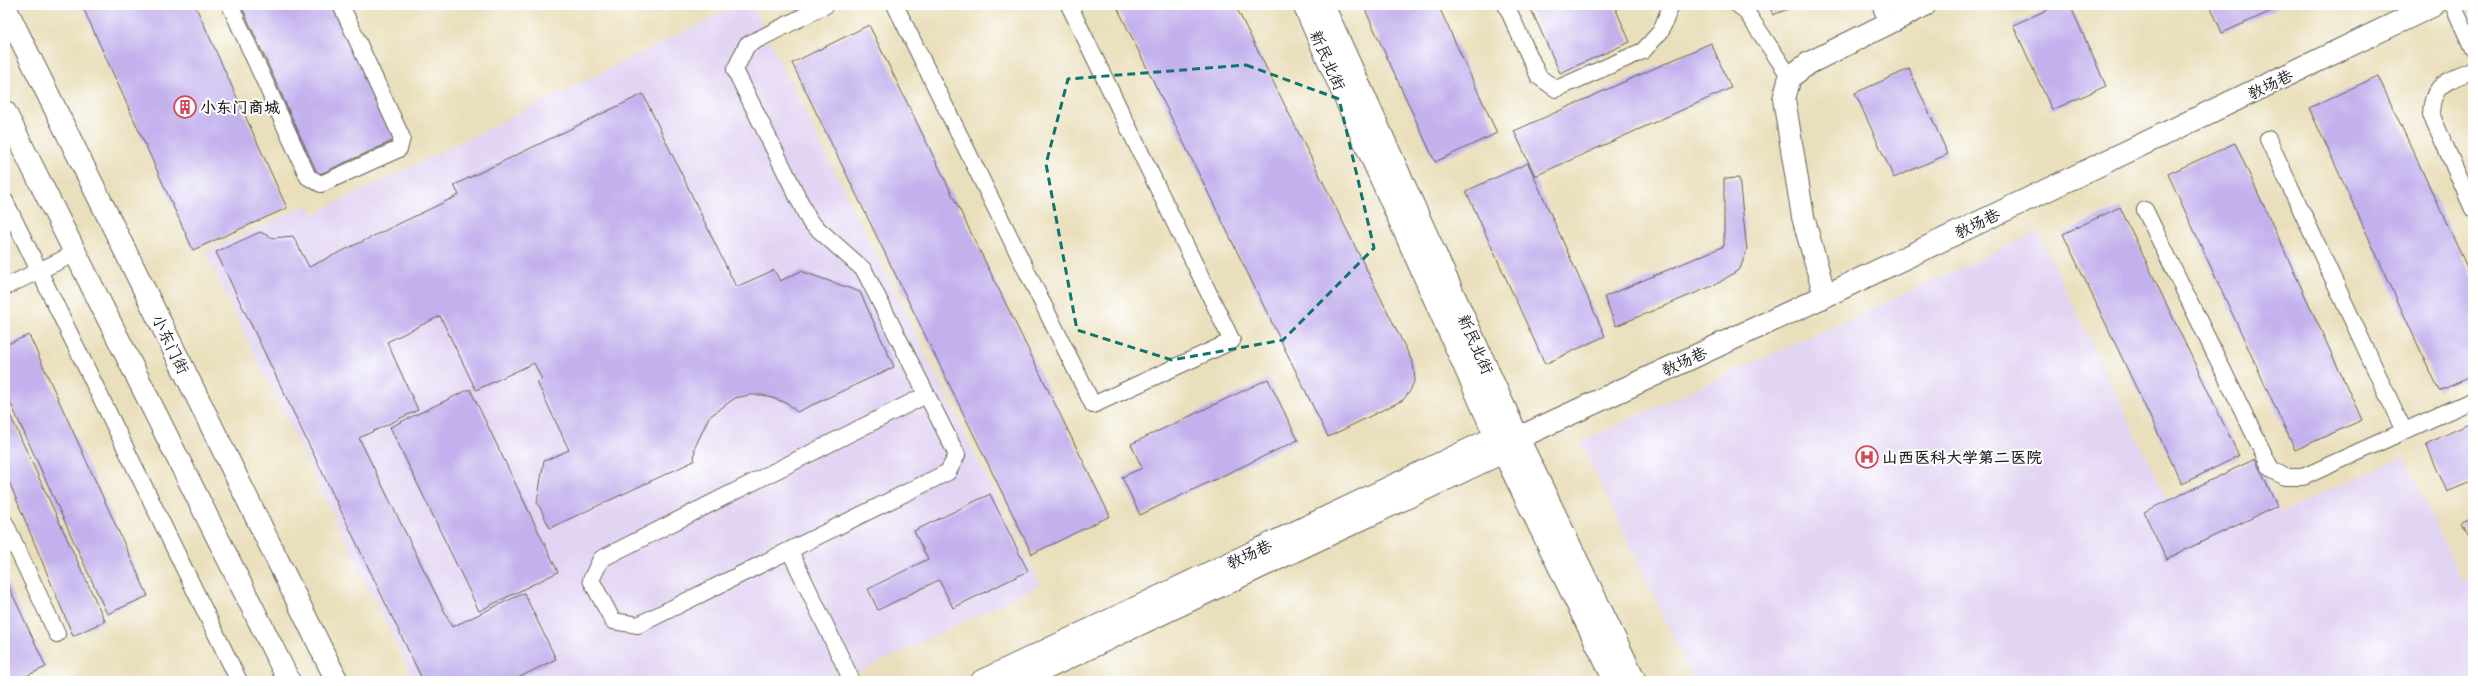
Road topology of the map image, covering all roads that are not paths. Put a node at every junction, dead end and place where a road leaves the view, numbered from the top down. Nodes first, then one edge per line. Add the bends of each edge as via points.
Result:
1 (230, 5) edge
2 (341, 5) edge
3 (826, 5) edge
4 (895, 5) edge
5 (1070, 5) edge
6 (1304, 5) edge
7 (1323, 5) edge
8 (1506, 5) edge
9 (1671, 5) edge
10 (1738, 5) edge
11 (1925, 5) edge
12 (2434, 5) edge
13 (2453, 5) edge
14 (5, 8) edge
15 (1884, 14) edge
16 (2473, 50) edge
17 (2473, 70) edge
18 (1790, 77) junction
19 (5, 112) edge
20 (2268, 139) dead end
21 (5, 201) edge
22 (2145, 210) dead end
23 (2473, 210) edge
24 (76, 253) junction
25 (39, 271) junction
26 (5, 287) edge
27 (1826, 296) junction
28 (926, 395) junction
29 (2473, 400) edge
30 (2404, 431) junction
31 (1506, 442) junction
32 (5, 523) edge
33 (790, 550) junction
34 (57, 634) dead end
35 (239, 681) edge
36 (289, 681) edge
37 (337, 681) edge
38 (852, 681) edge
39 (982, 681) edge
40 (1019, 681) edge
41 (1615, 681) edge
42 (1635, 681) edge

1 - 2 lane via 308,177 321,184 399,149 402,138
3 - 28 lane via 747,46 735,70 810,222 864,270
4 - 5 lane via 1093,405 1232,341
6 - 31 street, 新民北街
7 - 31 street, 新民北街
8 - 9 lane via 1538,77 1556,89 1643,51 1660,31
10 - 18 lane
11 - 15 street
12 - 27 street, 教场巷
13 - 16 lane
14 - 37 street, 小东门街
15 - 18 street
17 - 23 lane via 2442,84 2431,98 2431,114
18 - 27 street via 1784,99 1803,217
19 - 24 street
20 - 30 lane
21 - 25 lane
22 - 30 lane via 2271,469 2285,478 2303,477
24 - 25 lane
24 - 36 street
25 - 26 lane
25 - 35 lane
27 - 31 street, 教场巷
28 - 33 lane via 957,456 948,472
28 - 33 lane via 601,559 591,580 613,621 638,625
29 - 30 lane
31 - 39 street, 教场巷
31 - 40 street, 教场巷
31 - 41 street, 新民北街
31 - 42 street, 新民北街
32 - 34 lane
33 - 38 lane

